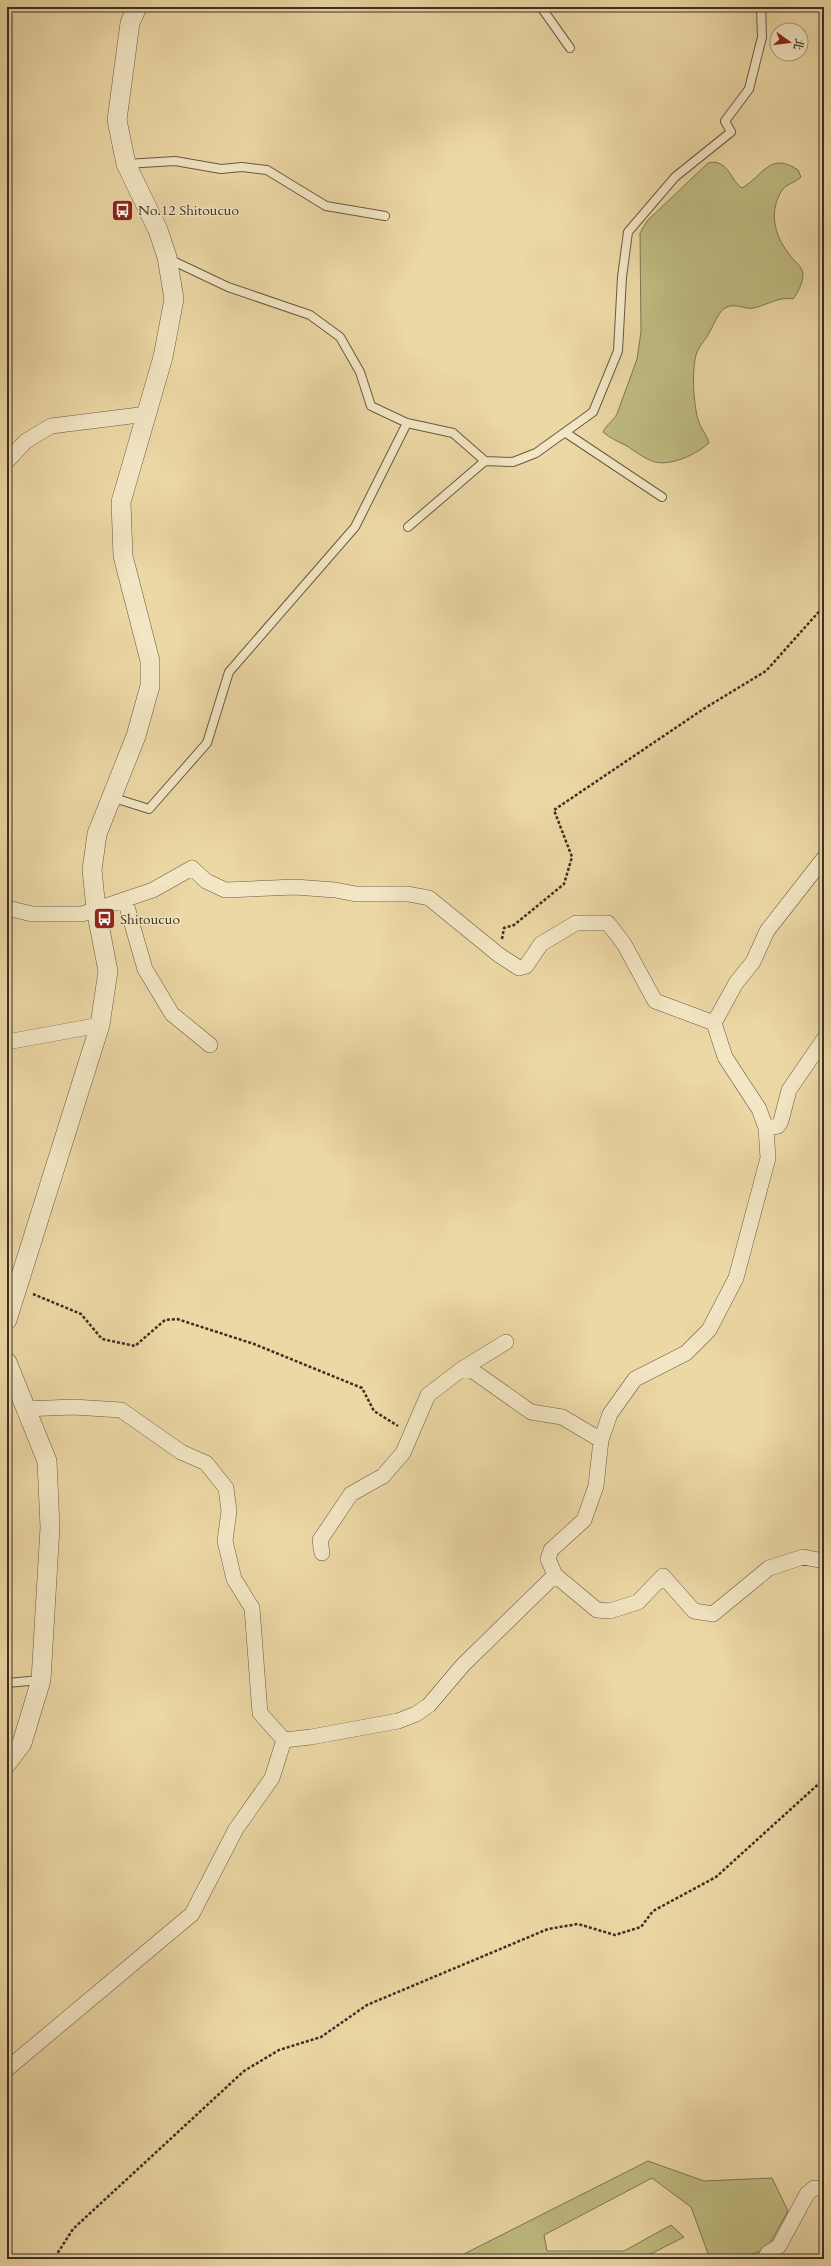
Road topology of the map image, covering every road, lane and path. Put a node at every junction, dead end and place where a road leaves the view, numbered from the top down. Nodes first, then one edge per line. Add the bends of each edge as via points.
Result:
1 (137, 7) edge
2 (541, 7) edge
3 (761, 7) edge
4 (570, 48) dead end
5 (126, 164) junction
6 (385, 216) dead end
7 (167, 257) junction
8 (147, 414) junction
9 (407, 423) junction
10 (566, 433) junction
11 (7, 461) edge
12 (485, 461) junction
13 (662, 497) dead end
14 (408, 527) dead end
15 (824, 606) edge
16 (111, 797) junction
17 (824, 858) edge
18 (125, 900) junction
19 (7, 908) edge
20 (96, 909) junction
21 (499, 955) junction
22 (714, 1023) junction
23 (100, 1025) junction
24 (824, 1039) edge
25 (7, 1042) edge
26 (210, 1045) dead end
27 (766, 1128) junction
28 (18, 1288) junction
29 (7, 1320) edge
30 (506, 1342) dead end
31 (7, 1362) edge
32 (462, 1369) junction
33 (25, 1409) junction
34 (411, 1434) junction
35 (601, 1440) junction
36 (322, 1553) dead end
37 (824, 1561) edge
38 (555, 1575) junction
39 (41, 1680) junction
40 (7, 1683) edge
41 (284, 1740) junction
42 (7, 1763) edge
43 (824, 1779) edge
44 (7, 2069) edge
45 (824, 2188) edge
46 (55, 2257) dead end
47 (765, 2259) edge

1 - 5 street via 130,23 117,120
2 - 4 lane
3 - 10 lane via 762,37 749,89 725,121 731,132 675,177 628,232 622,277 618,351 593,412
5 - 6 lane via 175,161 221,168 267,170 326,206
5 - 7 street via 158,230
7 - 8 street via 174,299 163,358
7 - 9 lane via 228,287 310,315 340,337 360,372 371,406
8 - 11 street via 51,426 26,441
8 - 16 street via 121,502 123,556 150,661 150,686 136,736
9 - 12 lane via 453,433
9 - 16 lane via 355,527 229,672 207,743 149,809
10 - 12 lane via 536,453 512,462
10 - 13 lane
12 - 14 lane
15 - 21 path via 766,671 705,708 554,810 572,858 564,884 514,925 504,928
16 - 20 street via 97,834 92,870
17 - 22 street via 767,931 753,962 736,983
18 - 20 street
18 - 21 street via 153,890 192,868 206,881 226,890 295,887 356,894 408,894 429,898
18 - 26 street via 145,969 172,1014
19 - 20 street via 32,914 82,914
20 - 23 street via 108,971
21 - 22 street via 519,968 526,966 541,944 576,923 608,924 624,944 655,1001
22 - 27 street via 725,1057 759,1109
23 - 25 street
23 - 28 street
24 - 27 street via 788,1090 781,1122 778,1126
27 - 35 street via 768,1158 736,1278 709,1330 686,1353 635,1378 610,1414
28 - 29 street
28 - 34 path via 81,1314 102,1339 135,1346 165,1320 177,1319 254,1344 362,1388 374,1411
30 - 32 street
31 - 33 street
32 - 34 street via 428,1395
32 - 35 street via 473,1371 531,1412 562,1417
33 - 39 street via 47,1460 50,1527
33 - 41 street via 73,1407 121,1410 181,1452 206,1464 226,1488 229,1511 225,1542 234,1579 252,1608 260,1713
34 - 36 street via 403,1453 383,1476 351,1494 320,1540
35 - 38 street via 596,1486 584,1520 551,1550 548,1559
37 - 38 street via 803,1557 769,1568 713,1614 694,1611 663,1576 638,1602 610,1611 597,1610
38 - 41 street via 463,1665 429,1705 416,1714 398,1721
39 - 40 lane
39 - 42 street via 22,1743
41 - 44 street via 272,1778 236,1829 192,1914
43 - 46 path via 716,1877 653,1912 641,1927 615,1935 578,1924 548,1929 367,2004 321,2037 279,2050 244,2071 73,2229
45 - 47 street via 814,2188 807,2194 779,2246 768,2253

